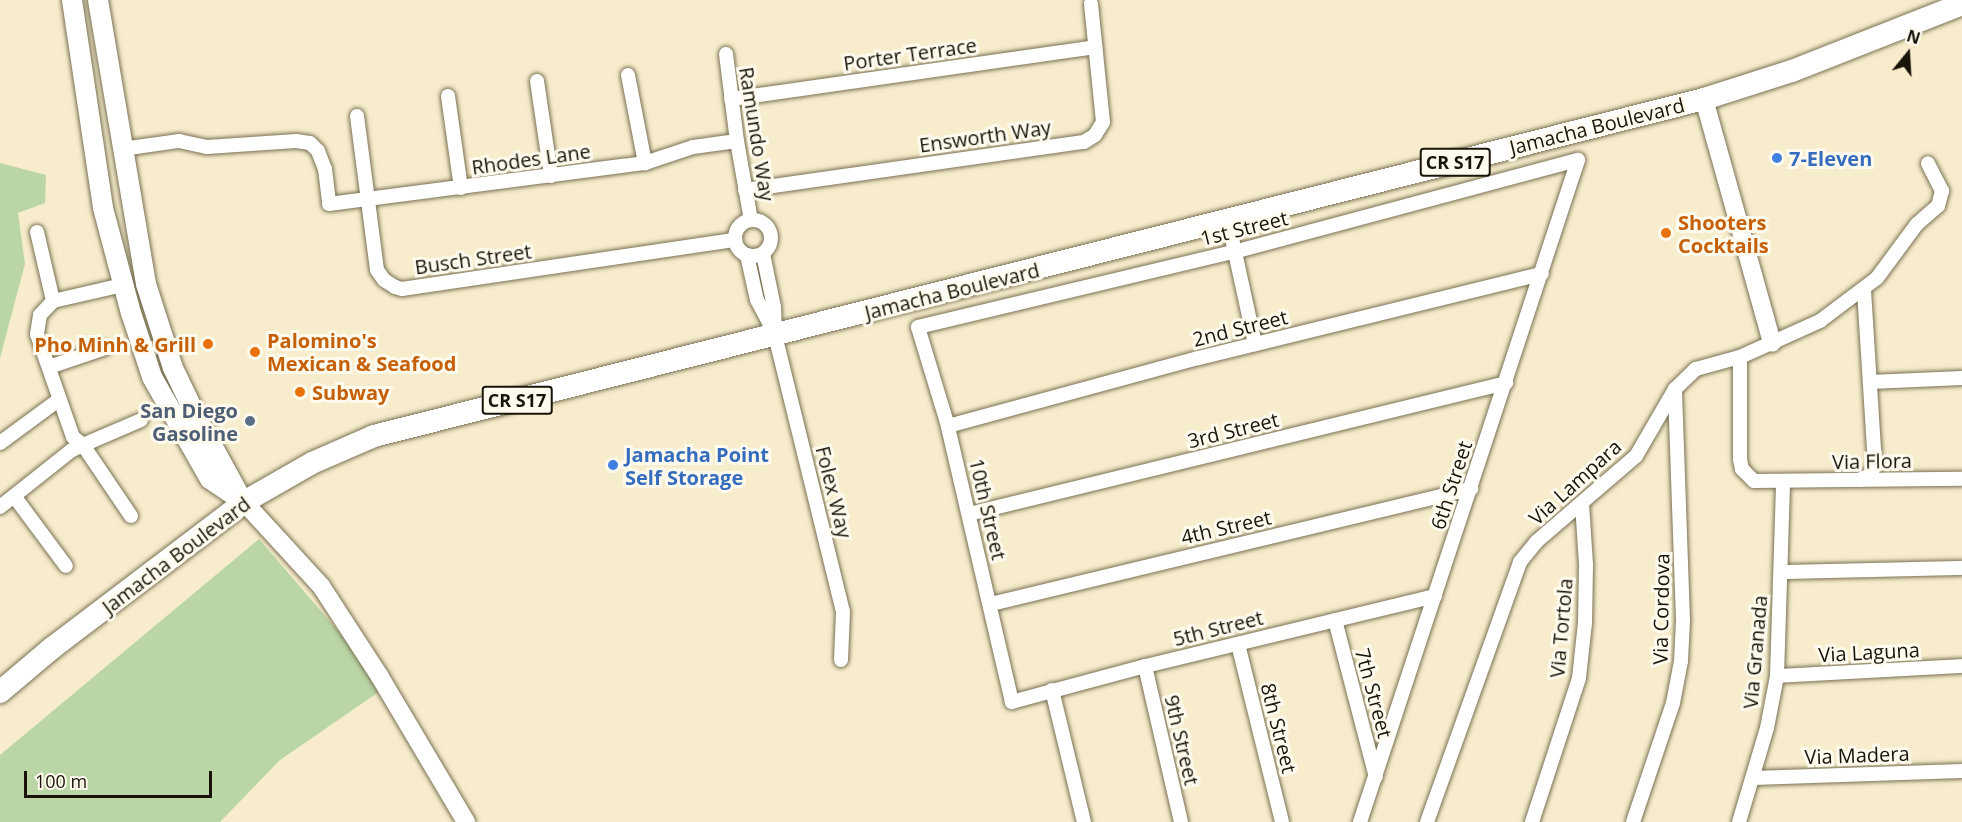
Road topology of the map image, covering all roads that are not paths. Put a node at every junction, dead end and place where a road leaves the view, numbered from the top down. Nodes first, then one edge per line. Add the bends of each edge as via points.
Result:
1 (72, 0) edge
2 (98, 0) edge
3 (1091, 4) dead end
4 (1962, 4) edge
5 (1095, 47) junction
6 (80, 49) junction
7 (726, 54) dead end
8 (628, 75) dead end
9 (537, 81) dead end
10 (448, 96) dead end
11 (731, 99) junction
12 (1704, 99) junction
13 (357, 116) dead end
14 (736, 141) junction
15 (122, 149) junction
16 (1578, 160) joint
17 (645, 163) junction
18 (1928, 163) dead end
19 (551, 176) junction
20 (461, 188) junction
21 (745, 190) junction
22 (367, 200) junction
23 (751, 220) junction
24 (1228, 220) junction
25 (37, 232) dead end
26 (735, 240) junction
27 (1234, 252) junction
28 (763, 254) junction
29 (747, 255) junction
30 (1542, 274) junction
31 (123, 285) junction
32 (1864, 290) junction
33 (53, 301) junction
34 (918, 327) joint
35 (775, 335) junction
36 (1255, 344) junction
37 (1772, 344) junction
38 (105, 348) dead end
39 (1740, 357) junction
40 (170, 358) junction
41 (48, 367) junction
42 (1962, 378) edge
43 (1506, 382) junction
44 (1870, 382) junction
45 (1675, 389) junction
46 (60, 399) junction
47 (141, 420) dead end
48 (948, 426) junction
49 (0, 443) edge
50 (83, 445) junction
51 (1962, 479) edge
52 (1859, 481) junction
53 (1783, 482) junction
54 (1471, 489) junction
55 (14, 496) junction
56 (244, 502) junction
57 (1582, 503) junction
58 (0, 507) edge
59 (969, 514) junction
60 (131, 516) dead end
61 (66, 566) dead end
62 (1962, 568) edge
63 (1782, 572) junction
64 (1435, 596) junction
65 (991, 604) junction
66 (1335, 620) junction
67 (1238, 644) junction
68 (842, 660) dead end
69 (1144, 666) junction
70 (1962, 666) edge
71 (1777, 676) junction
72 (1052, 690) junction
73 (0, 692) edge
74 (1012, 702) joint
75 (1962, 771) edge
76 (1376, 777) junction
77 (1753, 778) junction
78 (466, 822) edge
79 (1084, 822) edge
80 (1181, 822) edge
81 (1282, 822) edge
82 (1360, 822) edge
83 (1427, 822) edge
84 (1532, 822) edge
85 (1633, 822) edge
86 (1739, 822) edge

1 - 6 main road
2 - 15 main road
3 - 5 street, Ensworth Way
4 - 12 main road, Jamacha Boulevard / CR S17 via 1792,71
5 - 11 street, Porter Terrace
5 - 21 street, Ensworth Way via 1103,122 1095,135 1084,142
6 - 15 main road via 96,72 105,133 113,147
6 - 31 main road via 103,208
7 - 11 street, Ramundo Way
8 - 17 street
9 - 19 street
10 - 20 street
11 - 14 street, Ramundo Way
12 - 24 main road, Jamacha Boulevard / CR S17
12 - 37 street
13 - 22 street, Busch Street
14 - 17 street, Rhodes Lane via 693,147
14 - 21 street, Ramundo Way
15 - 22 street, Rhodes Lane via 179,141 207,147 310,143 325,169 329,204
15 - 40 main road via 146,284
16 - 27 street, 1st Street
16 - 30 street, 6th Street
17 - 19 street, Rhodes Lane
18 - 32 street, Via Lampara via 1942,191 1938,206 1917,224
19 - 20 street, Rhodes Lane
20 - 22 street, Rhodes Lane
21 - 23 street, Ramundo Way
22 - 26 street, Busch Street via 377,270 384,280 402,289
23 - 26 street, Ramundo Way via 739,227
23 - 28 street, Ramundo Way via 769,229 771,243
24 - 27 street
24 - 35 main road, Jamacha Boulevard / CR S17
25 - 33 street
26 - 29 street
27 - 34 street, 1st Street
27 - 36 street
28 - 29 street
28 - 35 street, Ramundo Way via 774,307
29 - 35 street via 757,300
30 - 36 street, 2nd Street
30 - 43 street, 6th Street
31 - 33 street
31 - 40 main road via 134,293 153,346
31 - 56 main road via 152,377 171,412 210,479
32 - 37 street, Via Lampara via 1820,321
32 - 44 street
33 - 41 street via 40,315 37,334
34 - 48 street, 10th Street
35 - 56 main road, Jamacha Boulevard / CR S17 via 375,436 312,463
35 - 68 street, Folex Way via 843,612
36 - 48 street, 2nd Street
37 - 39 street, Via Lampara
38 - 41 street
39 - 45 street, Via Lampara via 1696,369
39 - 53 street, Via Flora via 1742,470 1754,481
40 - 56 main road via 196,416
41 - 46 street
42 - 44 street
43 - 54 street, 6th Street
43 - 59 street, 3rd Street
44 - 52 street via 1875,465 1870,475
45 - 57 street, Via Lampara via 1636,456
45 - 85 street, Via Cordova via 1682,661 1673,703
46 - 49 street
46 - 50 street via 73,437
47 - 50 street
48 - 59 street, 10th Street
50 - 55 street
50 - 60 street
51 - 52 street, Via Flora
52 - 53 street, Via Flora
53 - 63 street, Via Granada
54 - 64 street, 6th Street
54 - 65 street, 4th Street
55 - 58 street
55 - 61 street
56 - 73 main road, Jamacha Boulevard / CR S17
56 - 78 street via 321,586
57 - 83 street, Via Lampara via 1536,542 1520,562
57 - 84 street, Via Tortola via 1586,576 1579,678
59 - 65 street, 10th Street
62 - 63 street
63 - 71 street, Via Granada
64 - 66 street, 5th Street
64 - 76 street, 6th Street
65 - 74 street, 10th Street
66 - 67 street, 5th Street
66 - 76 street, 7th Street
67 - 69 street, 5th Street
67 - 81 street, 8th Street
69 - 72 street, 5th Street
69 - 80 street, 9th Street
70 - 71 street, Via Laguna
71 - 77 street, Via Granada
72 - 74 street, 5th Street
72 - 79 street
75 - 77 street, Via Madera
76 - 82 street, 6th Street
77 - 86 street, Via Granada

